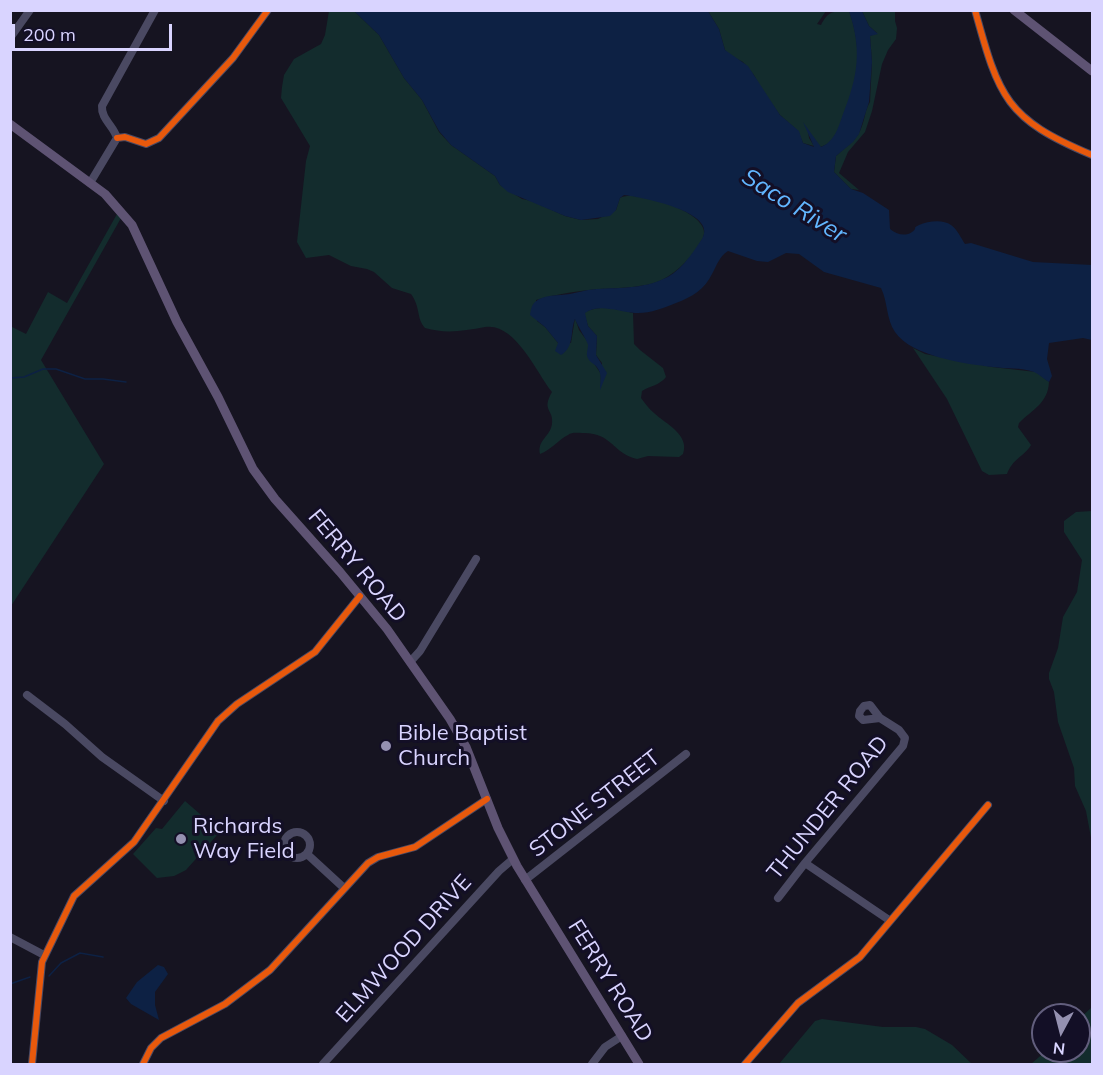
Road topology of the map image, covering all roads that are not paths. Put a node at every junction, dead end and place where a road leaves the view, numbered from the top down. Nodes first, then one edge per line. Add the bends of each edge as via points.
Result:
1 (30, 10) edge
2 (156, 10) edge
3 (268, 10) edge
4 (975, 10) edge
5 (1014, 10) edge
6 (10, 38) edge
7 (1092, 71) edge
8 (10, 124) edge
9 (117, 138) junction
10 (1092, 155) edge
11 (90, 183) junction
12 (476, 559) dead end
13 (362, 599) junction
14 (410, 662) junction
15 (27, 695) dead end
16 (880, 718) dead end
17 (686, 754) dead end
18 (487, 799) junction
19 (164, 801) junction
20 (988, 805) dead end
21 (307, 854) dead end
22 (513, 859) junction
23 (805, 863) junction
24 (525, 880) junction
25 (344, 888) junction
26 (778, 898) dead end
27 (889, 920) junction
28 (10, 937) edge
29 (44, 955) junction
30 (622, 1036) junction
31 (32, 1065) edge
32 (143, 1065) edge
33 (323, 1065) edge
34 (592, 1065) edge
35 (639, 1065) edge
36 (745, 1065) edge

1 - 6 street
2 - 9 street via 102,106 102,114
3 - 9 street via 233,58 156,141 143,144
4 - 10 street via 996,80 1011,105 1046,134
5 - 7 main road
8 - 11 main road, FERRY ROAD
9 - 11 street
11 - 13 main road, FERRY ROAD via 115,203 132,225 177,322 259,478
12 - 14 street
13 - 14 main road, FERRY ROAD
13 - 19 street via 315,652 222,717
14 - 18 main road, FERRY ROAD via 457,729
15 - 19 street via 102,757
16 - 23 street, THUNDER ROAD via 902,733 903,746
17 - 24 street, STONE STREET
18 - 22 main road, FERRY ROAD
18 - 25 street via 416,847 375,859
19 - 29 street via 131,846 76,893
20 - 27 street
21 - 25 street
22 - 24 main road, FERRY ROAD
22 - 33 street, ELMWOOD DRIVE
23 - 26 street, THUNDER ROAD
23 - 27 street
24 - 30 main road, FERRY ROAD
25 - 32 street via 258,980 225,1004 161,1038
27 - 36 street via 860,957 798,1003
28 - 29 street
29 - 31 street
30 - 34 street via 608,1045
30 - 35 main road, FERRY ROAD

